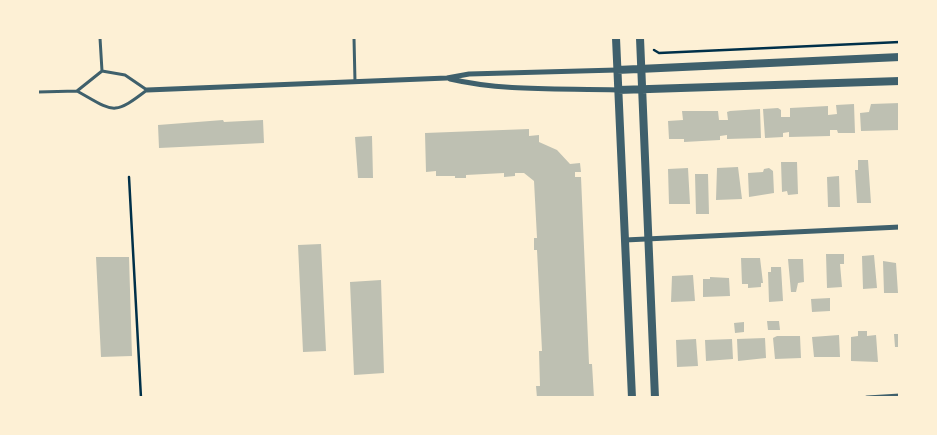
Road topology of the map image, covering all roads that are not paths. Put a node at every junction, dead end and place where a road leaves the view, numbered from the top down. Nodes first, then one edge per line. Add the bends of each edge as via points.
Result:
1 (100, 38) edge
2 (354, 38) edge
3 (616, 38) edge
4 (640, 38) edge
5 (900, 57) edge
6 (617, 70) junction
7 (640, 70) junction
8 (102, 71) junction
9 (448, 78) junction
10 (900, 81) edge
11 (355, 82) junction
12 (148, 90) junction
13 (618, 90) junction
14 (642, 90) junction
15 (77, 91) junction
16 (38, 92) edge
17 (900, 227) edge
18 (648, 239) junction
19 (625, 240) junction
20 (900, 396) edge
21 (632, 398) edge
22 (655, 398) edge
23 (867, 398) edge

1 - 8 lane
2 - 11 lane
3 - 6 street
4 - 7 street
5 - 7 street
6 - 7 street
6 - 9 street via 469,74
6 - 13 street
7 - 14 street
8 - 12 lane via 125,75
8 - 15 lane
9 - 11 street
9 - 13 street via 475,85 533,90
10 - 14 street
11 - 12 street
12 - 15 lane via 123,108 105,107
13 - 14 street
13 - 19 street
14 - 18 street
15 - 16 lane
17 - 18 street
18 - 19 street
18 - 22 street
19 - 21 street
20 - 23 street

